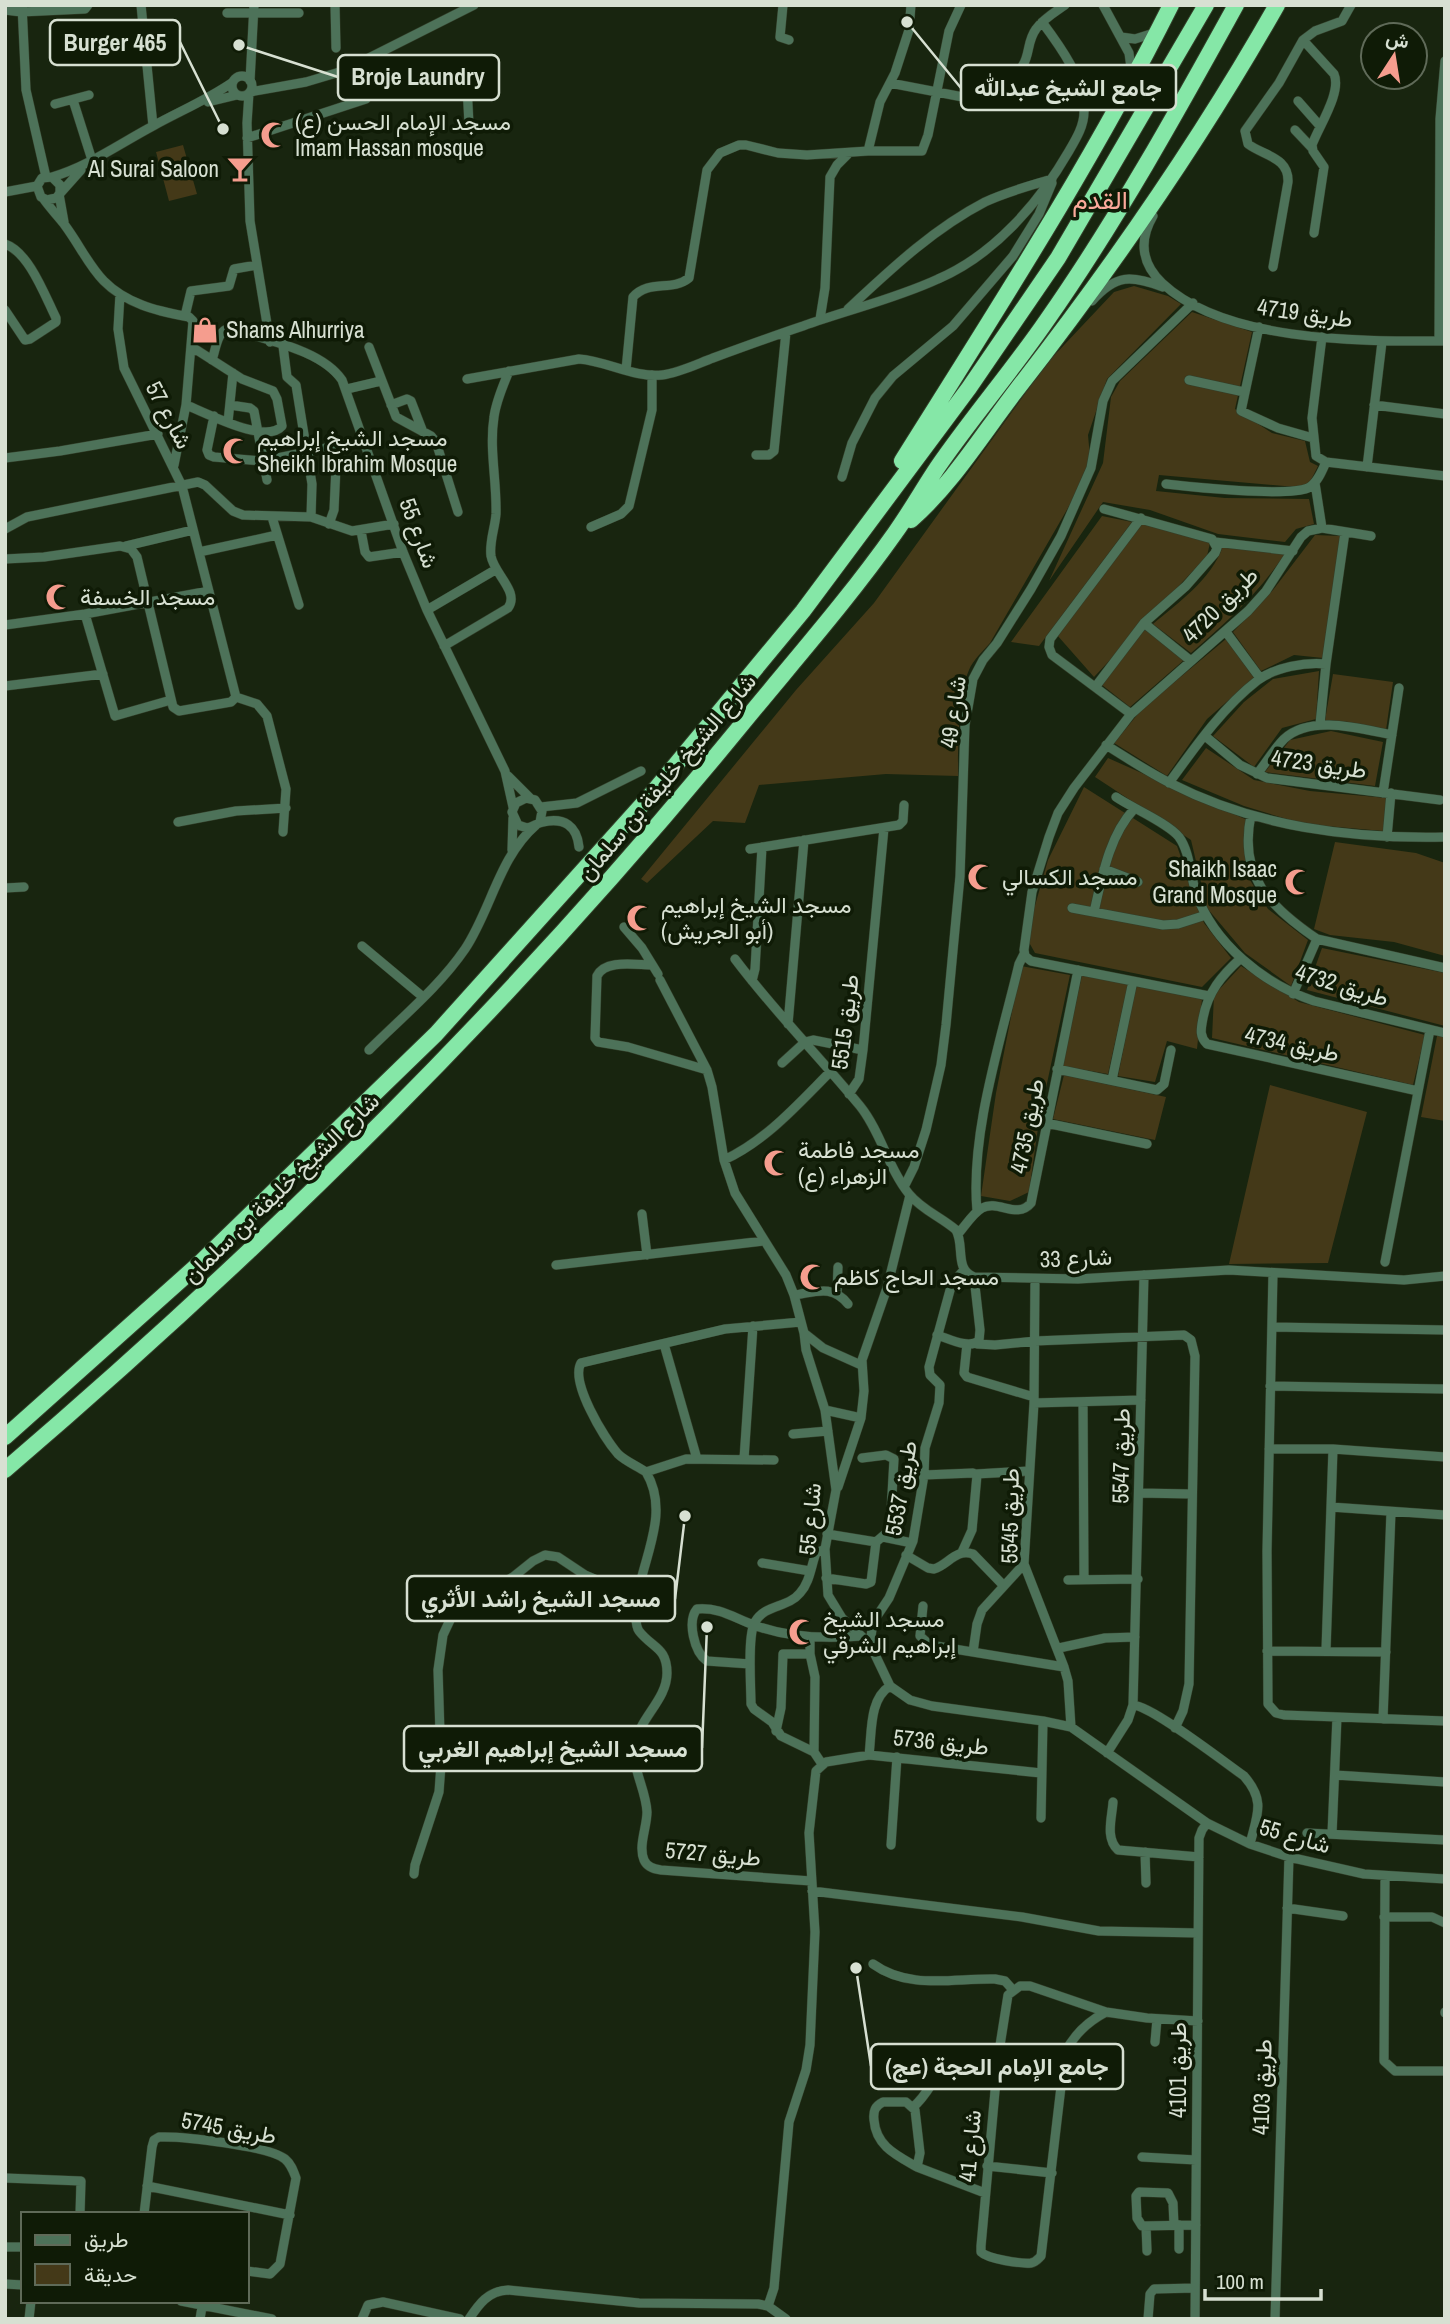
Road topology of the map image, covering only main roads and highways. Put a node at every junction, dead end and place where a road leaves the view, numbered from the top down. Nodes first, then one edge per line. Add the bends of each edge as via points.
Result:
1 (1171, 5) edge
2 (1206, 5) edge
3 (1236, 5) edge
4 (1277, 5) edge
5 (896, 532) junction
6 (839, 562) junction
7 (5, 1437) edge
8 (5, 1471) edge

1 - 6 highway via 1030,259
2 - 6 highway, شارع الشيخ خليفة بن سلمان via 1058,258 969,388
3 - 5 highway, شارع الشيخ خليفة بن سلمان via 1129,193 1048,320 937,468
4 - 5 highway via 1238,75 1073,318 931,500
5 - 8 highway, شارع الشيخ خليفة بن سلمان via 669,814 438,1068 219,1281
6 - 7 highway, شارع الشيخ خليفة بن سلمان via 649,797 436,1034 201,1262

